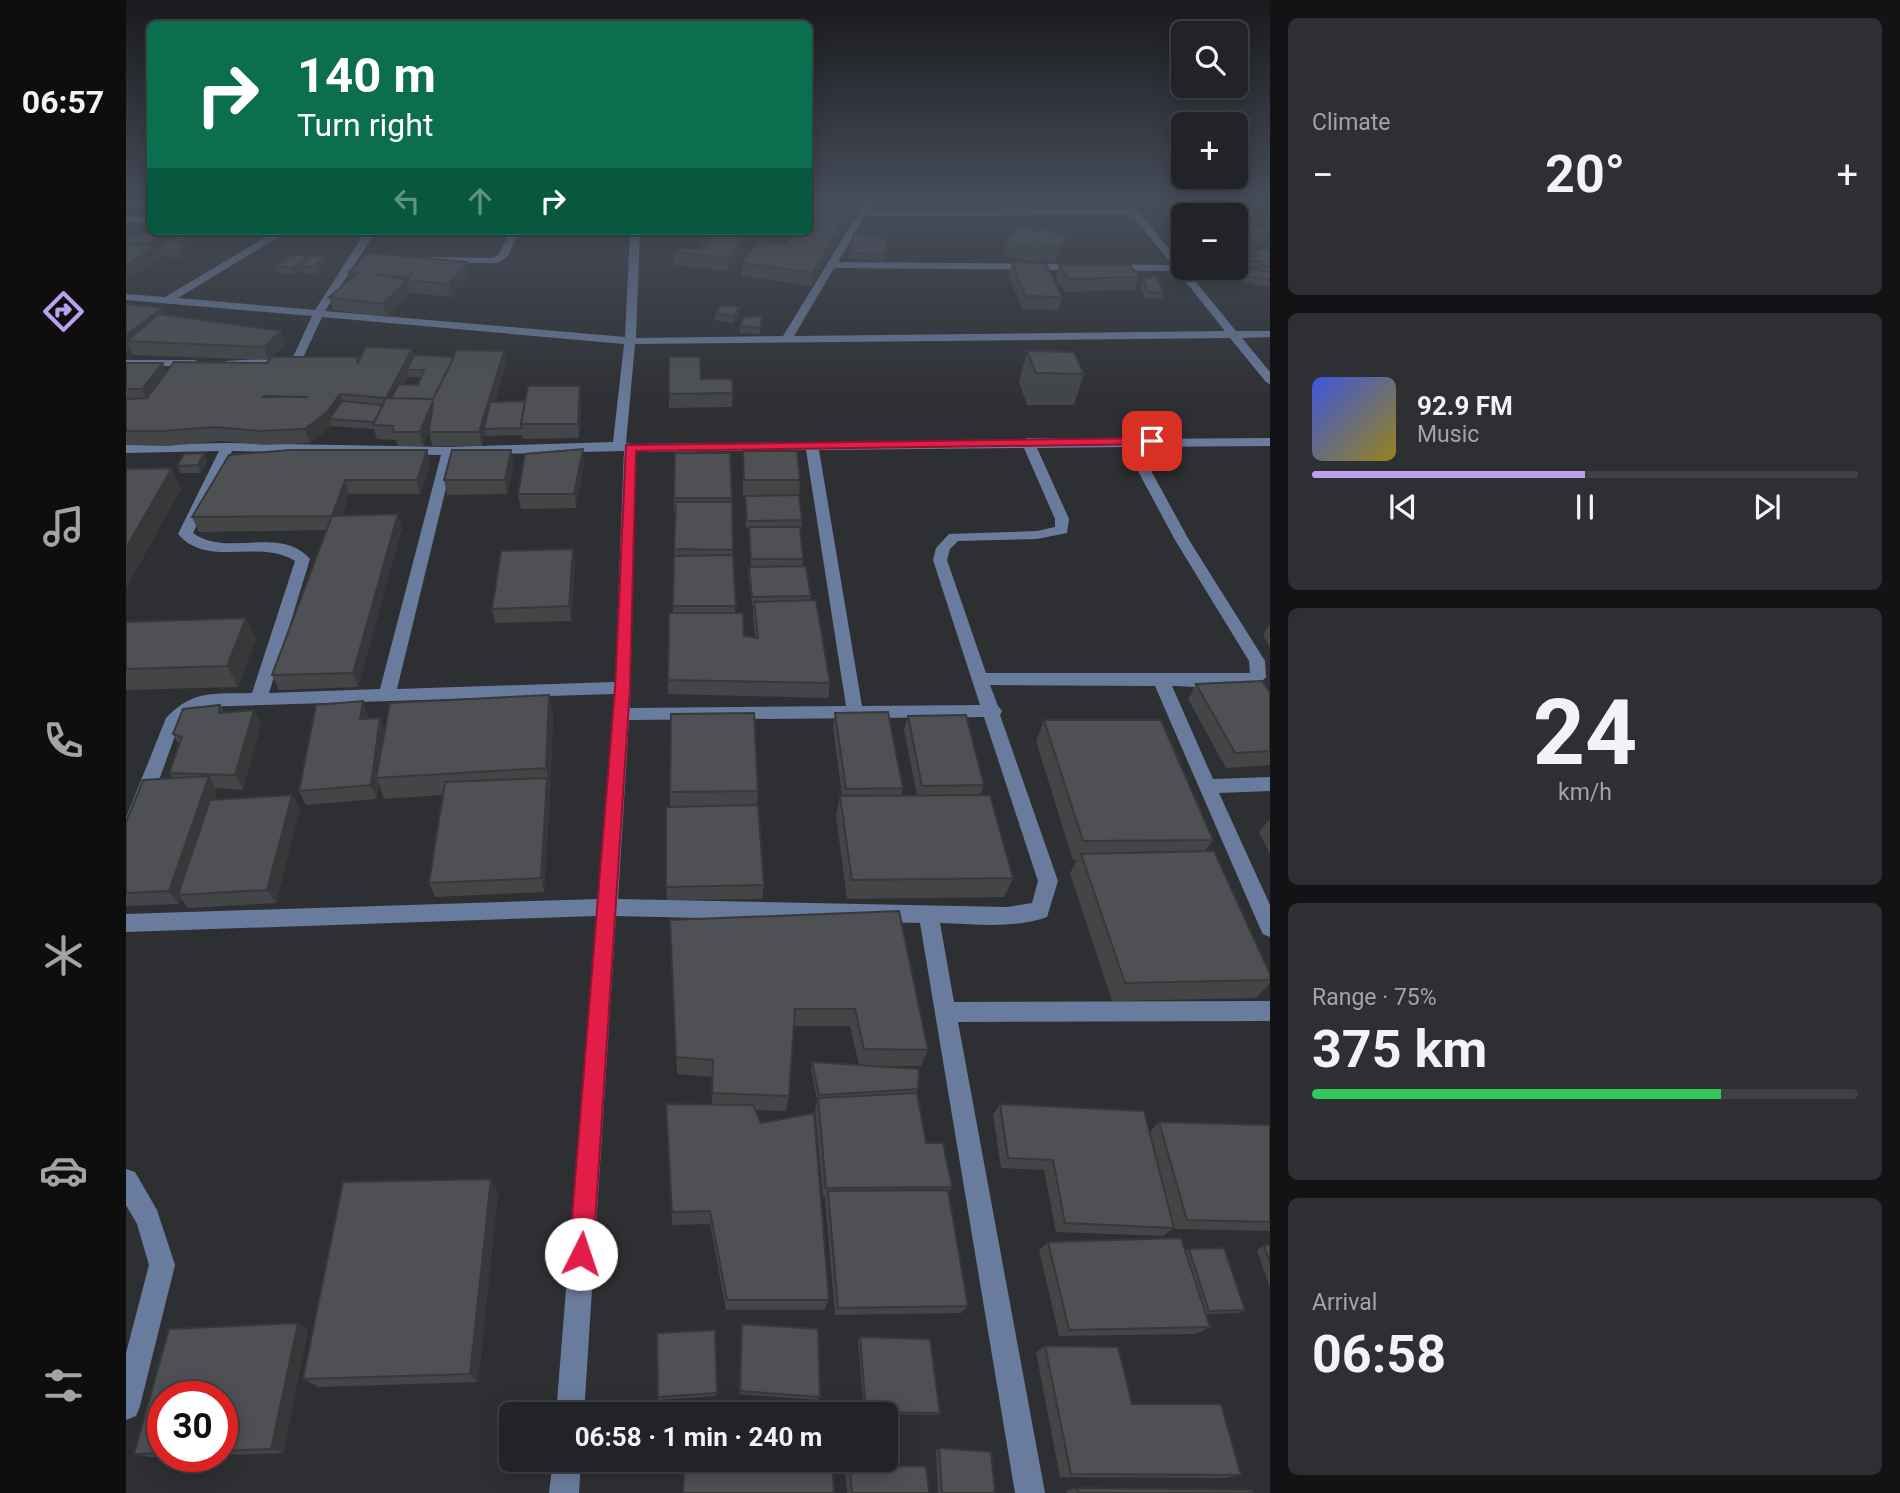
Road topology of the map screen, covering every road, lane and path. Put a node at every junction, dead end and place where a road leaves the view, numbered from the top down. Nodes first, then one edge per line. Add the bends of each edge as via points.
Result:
1 (218, 270) edge
2 (346, 270) edge
3 (633, 270) edge
4 (828, 270) edge
5 (1188, 280) edge
6 (127, 298) edge
7 (168, 300) junction
8 (318, 314) junction
9 (1270, 334) edge
10 (1232, 335) junction
11 (787, 339) junction
12 (630, 341) junction
13 (126, 363) edge
14 (204, 363) edge
15 (217, 363) edge
16 (1270, 380) edge
17 (1128, 441) junction
18 (1028, 442) junction
19 (1270, 442) edge
20 (811, 445) junction
21 (227, 447) junction
22 (625, 447) junction
23 (126, 449) edge
24 (448, 451) junction
25 (983, 679) junction
26 (1161, 681) junction
27 (623, 688) junction
28 (387, 694) junction
29 (259, 698) junction
30 (993, 711) junction
31 (855, 712) junction
32 (621, 714) junction
33 (1270, 784) edge
34 (1207, 786) junction
35 (135, 795) edge
36 (126, 843) edge
37 (605, 907) junction
38 (928, 913) junction
39 (126, 923) edge
40 (1270, 928) edge
41 (1270, 1011) edge
42 (945, 1012) junction
43 (126, 1181) edge
44 (571, 1402) edge
45 (126, 1406) edge
46 (566, 1472) edge
47 (565, 1493) edge
48 (1030, 1493) edge

1 - 7 street
2 - 8 street
3 - 12 street
4 - 11 street
5 - 10 street
6 - 7 street
7 - 8 street
8 - 12 street
8 - 15 street via 297,360
9 - 10 street
10 - 11 street
10 - 16 street
11 - 12 street
12 - 22 street
13 - 14 street
17 - 18 street
17 - 19 street
17 - 26 street via 1257,661 1261,682
18 - 20 street
18 - 25 street via 1062,519 1062,530 954,537 943,548 940,560
20 - 22 street
20 - 31 street
21 - 23 street
21 - 24 street
21 - 29 street via 185,534 192,542 207,546 275,547 294,551 303,559
22 - 24 street
22 - 27 street
24 - 28 street
25 - 26 street
25 - 30 street
26 - 34 street
27 - 28 street
27 - 32 street
28 - 29 street
29 - 35 street via 198,701 184,709 172,722
30 - 31 street
30 - 38 street via 1048,881 1040,911 1007,916
31 - 32 street
32 - 37 street
33 - 34 street
34 - 40 street
35 - 36 street
37 - 38 street
37 - 39 street
37 - 44 street
38 - 42 street
41 - 42 street
42 - 48 street
43 - 45 street via 148,1219 162,1265
46 - 47 street

